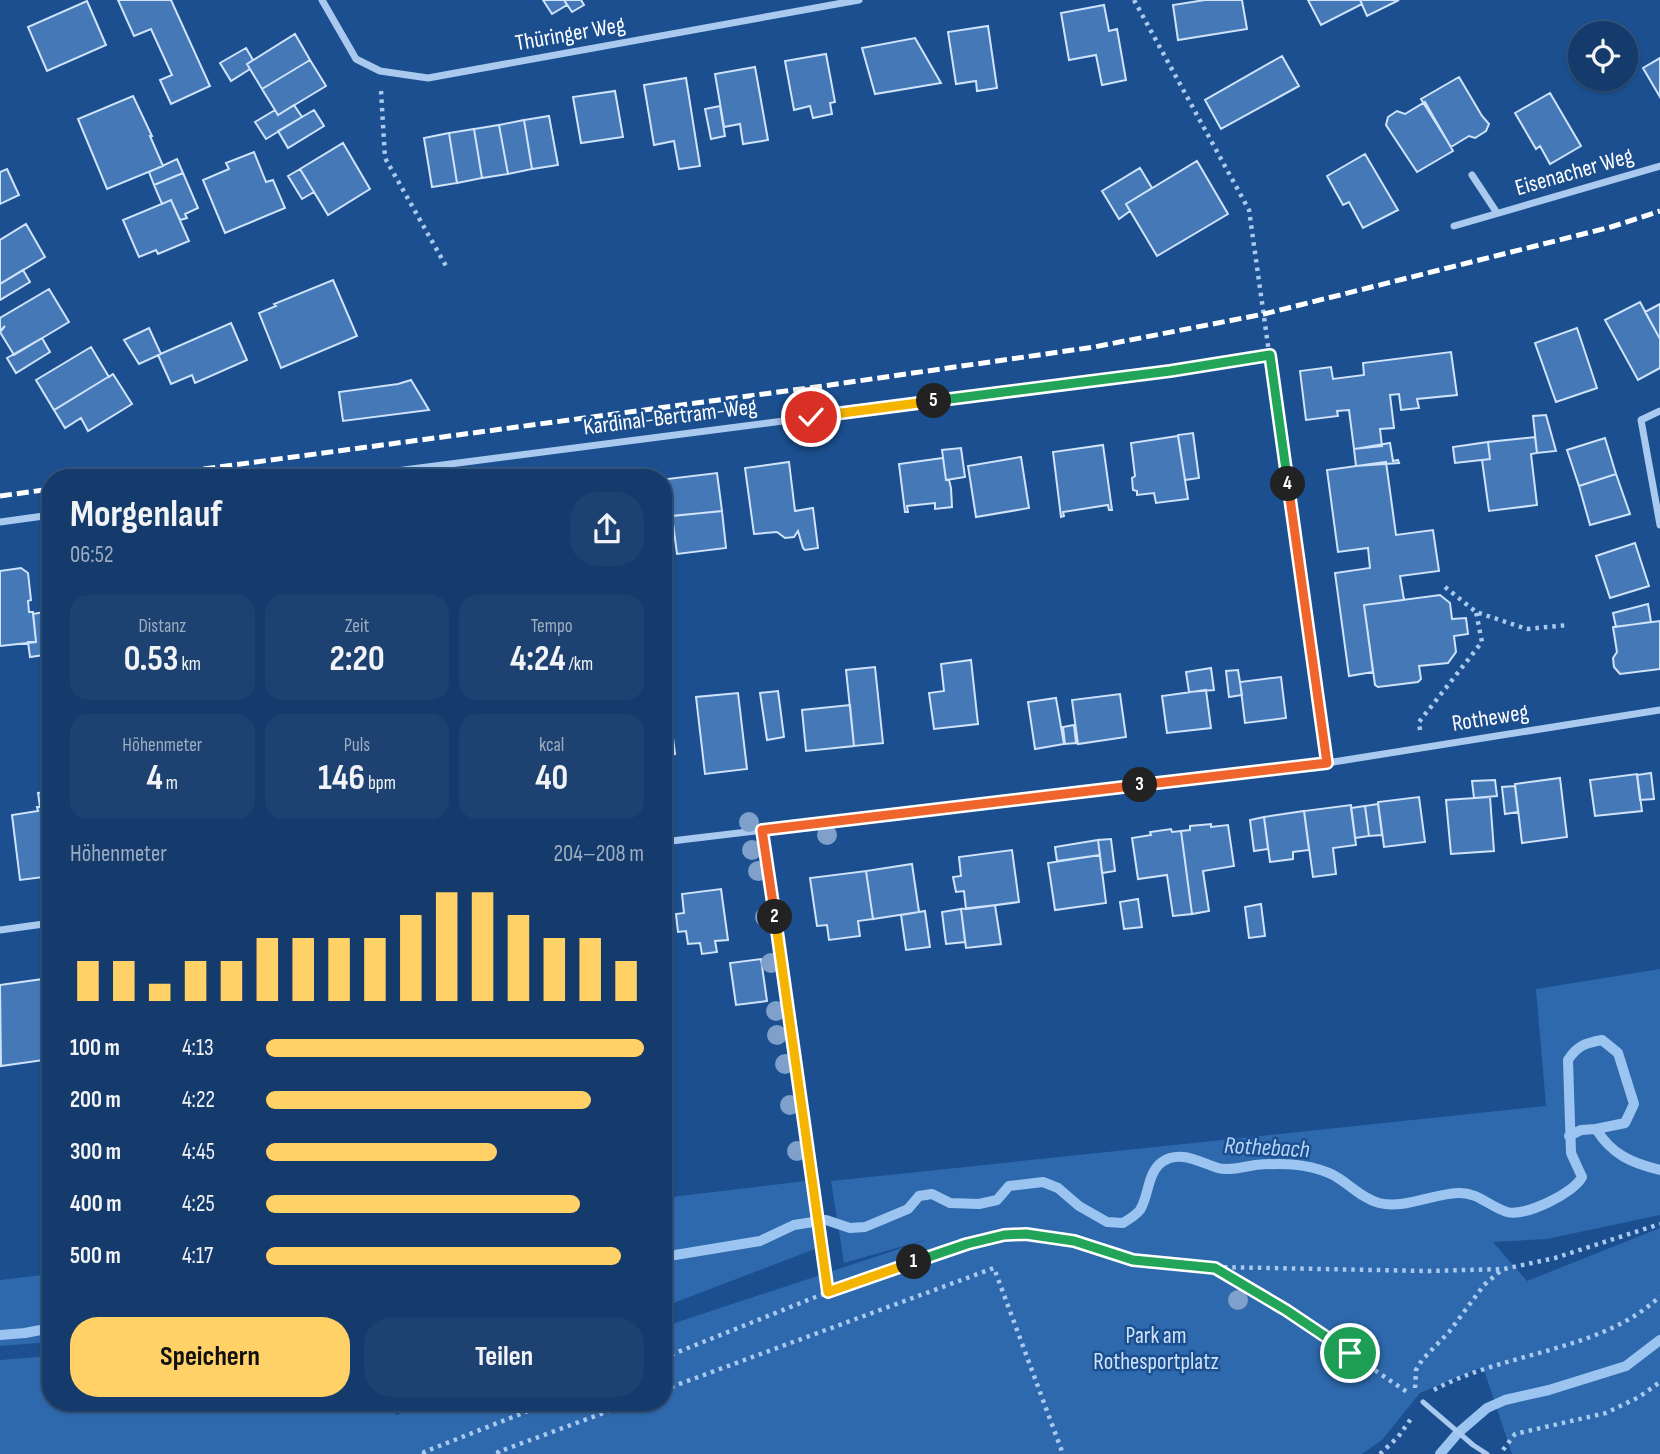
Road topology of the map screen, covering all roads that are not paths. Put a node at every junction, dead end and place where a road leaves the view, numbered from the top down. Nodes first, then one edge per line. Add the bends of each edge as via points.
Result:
1 (322, 0) edge
2 (859, 0) edge
3 (1660, 166) edge
4 (1472, 175) dead end
5 (1497, 213) junction
6 (1454, 226) dead end
7 (1170, 371) road end
8 (1660, 411) edge
9 (412, 469) edge
10 (42, 517) edge
11 (0, 522) edge
12 (1660, 525) edge
13 (1660, 710) edge
14 (672, 841) edge
15 (42, 924) edge
16 (0, 930) edge
17 (1423, 1402) road end
18 (1487, 1454) edge

1 - 2 street, Thüringer Weg via 356,59 380,71 428,78
3 - 5 street, Eisenacher Weg
4 - 5 street, Eisenacher Weg
5 - 6 street, Eisenacher Weg
7 - 9 street, Kardinal-Bertram-Weg
8 - 12 street via 1641,420
10 - 11 street
13 - 14 street, Rotheweg via 1327,763
15 - 16 street
17 - 18 lane

